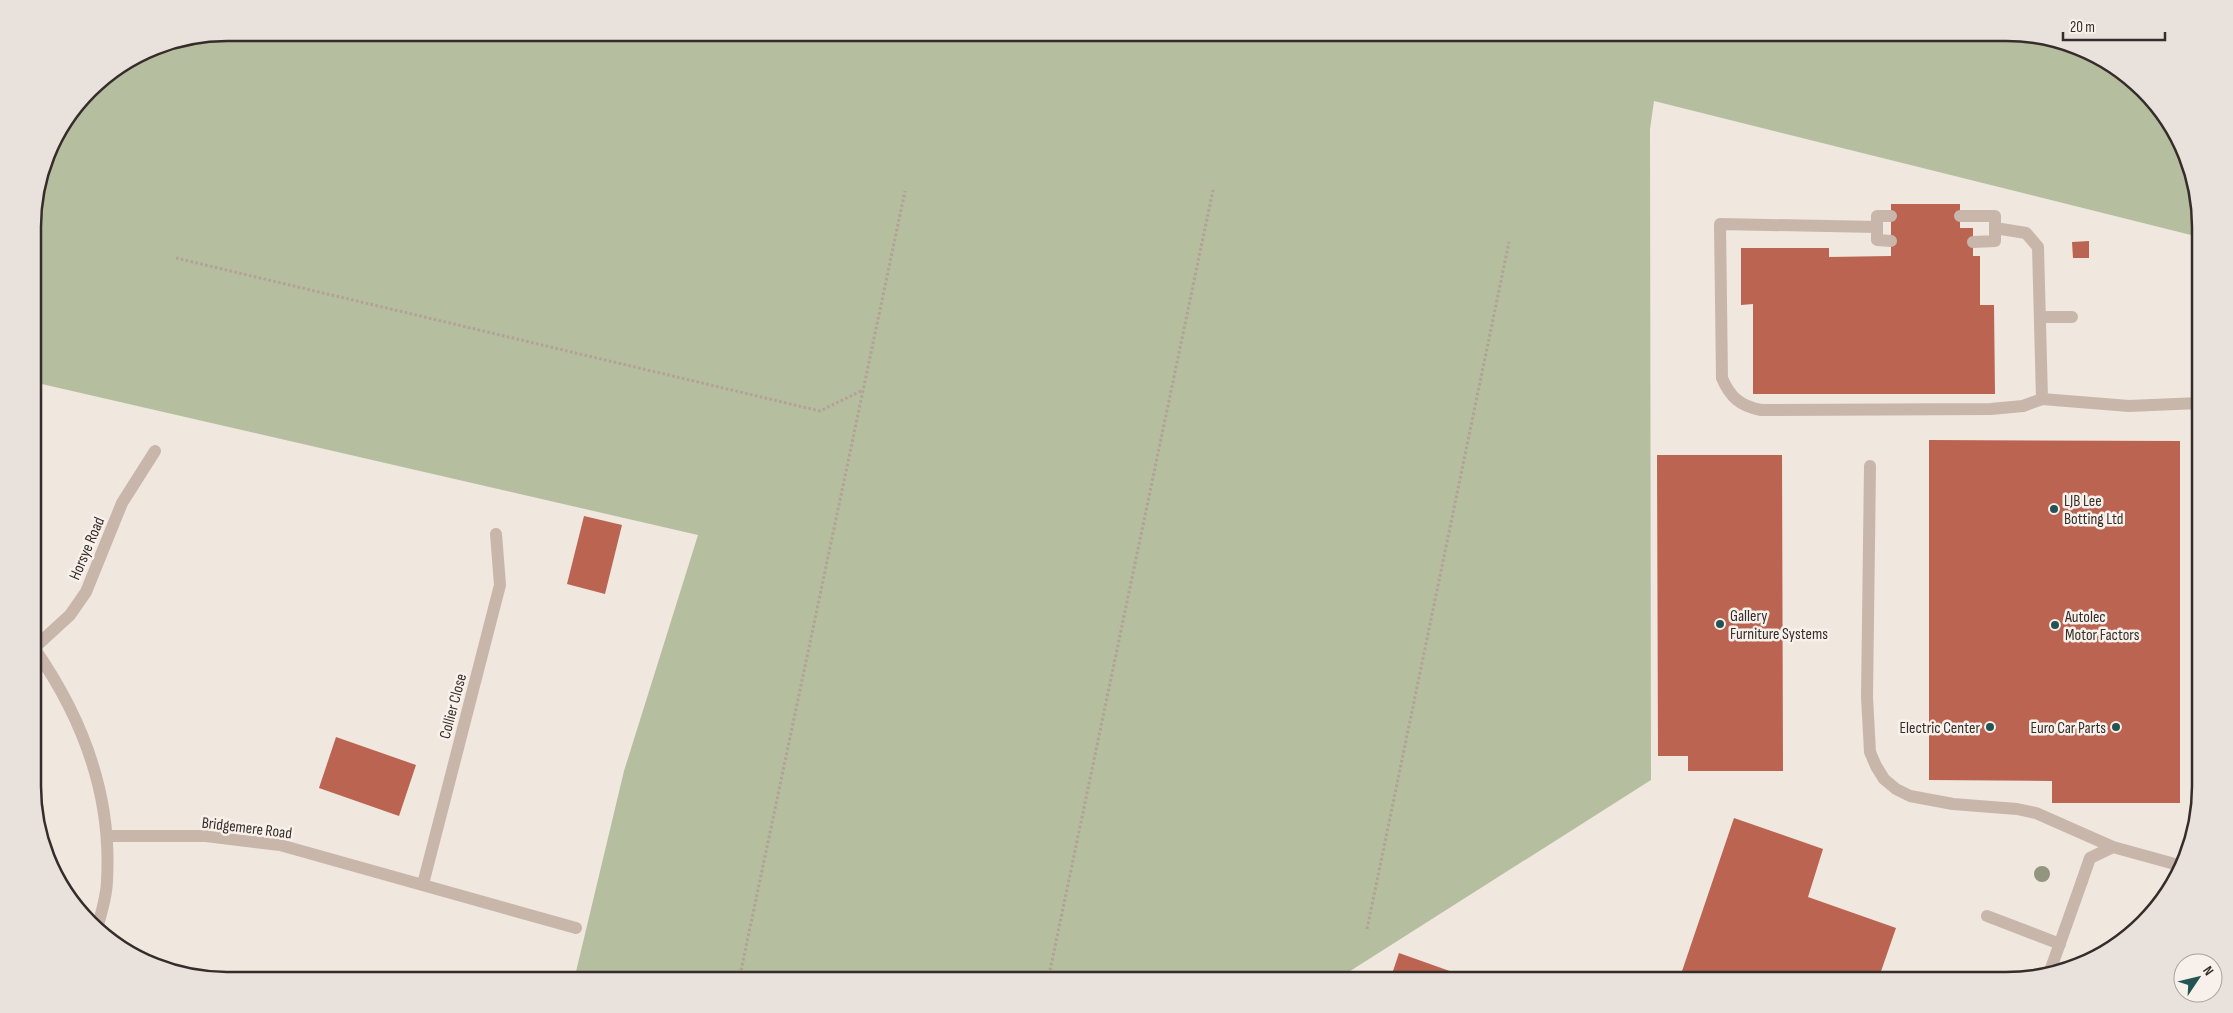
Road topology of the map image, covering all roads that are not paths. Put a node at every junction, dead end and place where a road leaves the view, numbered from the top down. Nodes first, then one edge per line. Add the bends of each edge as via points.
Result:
1 (1891, 216) dead end
2 (1960, 216) dead end
3 (1877, 227) junction
4 (1995, 228) junction
5 (1891, 241) dead end
6 (1973, 242) dead end
7 (2072, 317) dead end
8 (2040, 318) junction
9 (2042, 399) junction
10 (2192, 403) edge
11 (156, 451) dead end
12 (1870, 466) dead end
13 (496, 534) dead end
14 (41, 642) edge
15 (41, 658) edge
16 (107, 836) junction
17 (2113, 847) junction
18 (2175, 864) edge
19 (423, 884) junction
20 (1987, 916) dead end
21 (100, 921) edge
22 (576, 928) dead end
23 (2060, 944) junction
24 (2052, 965) edge

1 - 3 street via 1877,216
2 - 4 street via 1995,216
3 - 5 street via 1877,240
3 - 9 street via 1720,224 1722,378 1738,403 1761,410 1982,409 2023,406
4 - 6 street via 1995,241
4 - 8 street via 2026,233 2038,247
7 - 8 street
8 - 9 street
9 - 10 street via 2129,406
11 - 14 street, Horsye Road via 122,503 86,592 70,615
12 - 17 street via 1867,697 1870,752 1884,779 1910,796 2036,813
13 - 19 street, Collier Close via 500,585
15 - 16 street via 60,687 95,767 104,801
16 - 19 street, Bridgemere Road via 206,836 280,845
16 - 21 street via 108,882
17 - 18 street
17 - 23 street via 2090,858
19 - 22 street, Bridgemere Road
20 - 23 street
23 - 24 street

